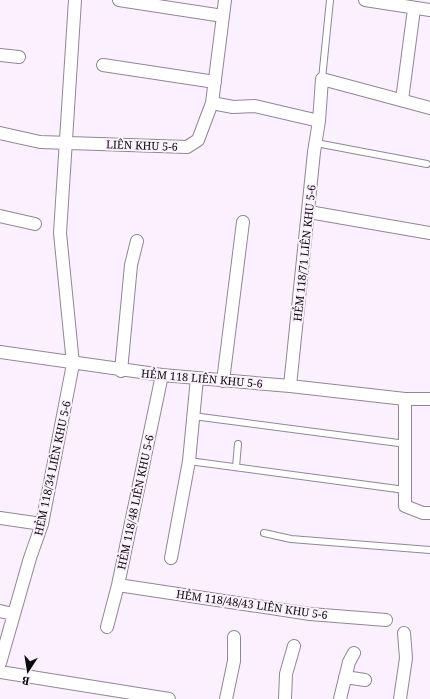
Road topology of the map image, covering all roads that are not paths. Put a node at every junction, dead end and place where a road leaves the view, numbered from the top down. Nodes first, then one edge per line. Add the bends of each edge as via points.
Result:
1 (75, 0) edge
2 (119, 0) edge
3 (226, 0) edge
4 (330, 0) edge
5 (365, 0) edge
6 (414, 9) junction
7 (430, 10) edge
8 (223, 16) junction
9 (0, 55) edge
10 (19, 57) dead end
11 (103, 65) dead end
12 (322, 79) junction
13 (215, 82) junction
14 (402, 100) junction
15 (212, 103) junction
16 (430, 108) edge
17 (319, 121) junction
18 (0, 133) edge
19 (66, 143) junction
20 (316, 143) junction
21 (427, 164) dead end
22 (309, 212) junction
23 (0, 216) edge
24 (243, 222) dead end
25 (35, 224) dead end
26 (430, 233) edge
27 (137, 241) dead end
28 (0, 352) edge
29 (74, 364) junction
30 (121, 371) junction
31 (162, 375) junction
32 (197, 378) junction
33 (222, 381) junction
34 (290, 386) junction
35 (405, 399) junction
36 (430, 399) edge
37 (193, 416) junction
38 (238, 444) dead end
39 (406, 444) junction
40 (189, 461) junction
41 (236, 467) junction
42 (405, 490) junction
43 (430, 514) edge
44 (0, 518) edge
45 (42, 524) junction
46 (264, 533) dead end
47 (430, 550) edge
48 (171, 558) dead end
49 (118, 585) junction
50 (0, 611) edge
51 (14, 614) junction
52 (386, 620) dead end
53 (107, 628) dead end
54 (404, 633) dead end
55 (234, 637) dead end
56 (294, 646) dead end
57 (354, 654) dead end
58 (0, 663) edge
59 (0, 672) edge
60 (345, 677) junction
61 (365, 680) dead end
62 (169, 699) edge
63 (226, 699) edge
64 (285, 699) edge
65 (340, 699) edge
66 (400, 699) edge

1 - 19 street, HẺM 118/34 LIÊN KHU 5-6
2 - 8 street
3 - 8 street, LIÊN KHU 5-6
4 - 12 lane
5 - 6 street
6 - 7 street
6 - 14 street
8 - 13 street, LIÊN KHU 5-6
9 - 10 street
11 - 13 street
12 - 14 street
12 - 17 street
13 - 15 street, LIÊN KHU 5-6
14 - 16 street
15 - 17 street via 233,108 255,106
15 - 19 street, LIÊN KHU 5-6 via 198,140 187,147
17 - 20 street, HẺM 118/71 LIÊN KHU 5-6
18 - 19 street, LIÊN KHU 5-6 via 40,142
19 - 29 street, HẺM 118/34 LIÊN KHU 5-6 via 61,251
20 - 21 lane
20 - 22 street, HẺM 118/71 LIÊN KHU 5-6
22 - 26 street
22 - 34 street, HẺM 118/71 LIÊN KHU 5-6
23 - 25 street
24 - 33 street
27 - 30 street via 131,265
28 - 29 street, HẺM 118 LIÊN KHU 5-6
29 - 30 street, HẺM 118 LIÊN KHU 5-6
29 - 45 street, HẺM 118/34 LIÊN KHU 5-6
30 - 31 street, HẺM 118 LIÊN KHU 5-6
31 - 32 street, HẺM 118 LIÊN KHU 5-6
31 - 49 street, HẺM 118/48 LIÊN KHU 5-6
32 - 33 street, HẺM 118 LIÊN KHU 5-6
32 - 37 street
33 - 34 street, HẺM 118 LIÊN KHU 5-6
34 - 35 street, HẺM 118 LIÊN KHU 5-6
35 - 36 street, HẺM 118 LIÊN KHU 5-6
35 - 39 street
37 - 39 lane
37 - 40 street
38 - 41 lane
39 - 42 street
40 - 41 lane
40 - 48 street
41 - 42 lane
42 - 43 street via 405,506 423,514
44 - 45 street
45 - 51 street, HẺM 118/34 LIÊN KHU 5-6
46 - 47 lane via 297,540
49 - 52 street, HẺM 118/48/43 LIÊN KHU 5-6 via 310,614
49 - 53 street, HẺM 118/48 LIÊN KHU 5-6
50 - 51 street
51 - 58 street, HẺM 118/34 LIÊN KHU 5-6
54 - 66 street via 406,658
55 - 63 street via 234,661
56 - 64 street via 286,674
57 - 60 street
59 - 62 street
60 - 61 street
60 - 65 street

